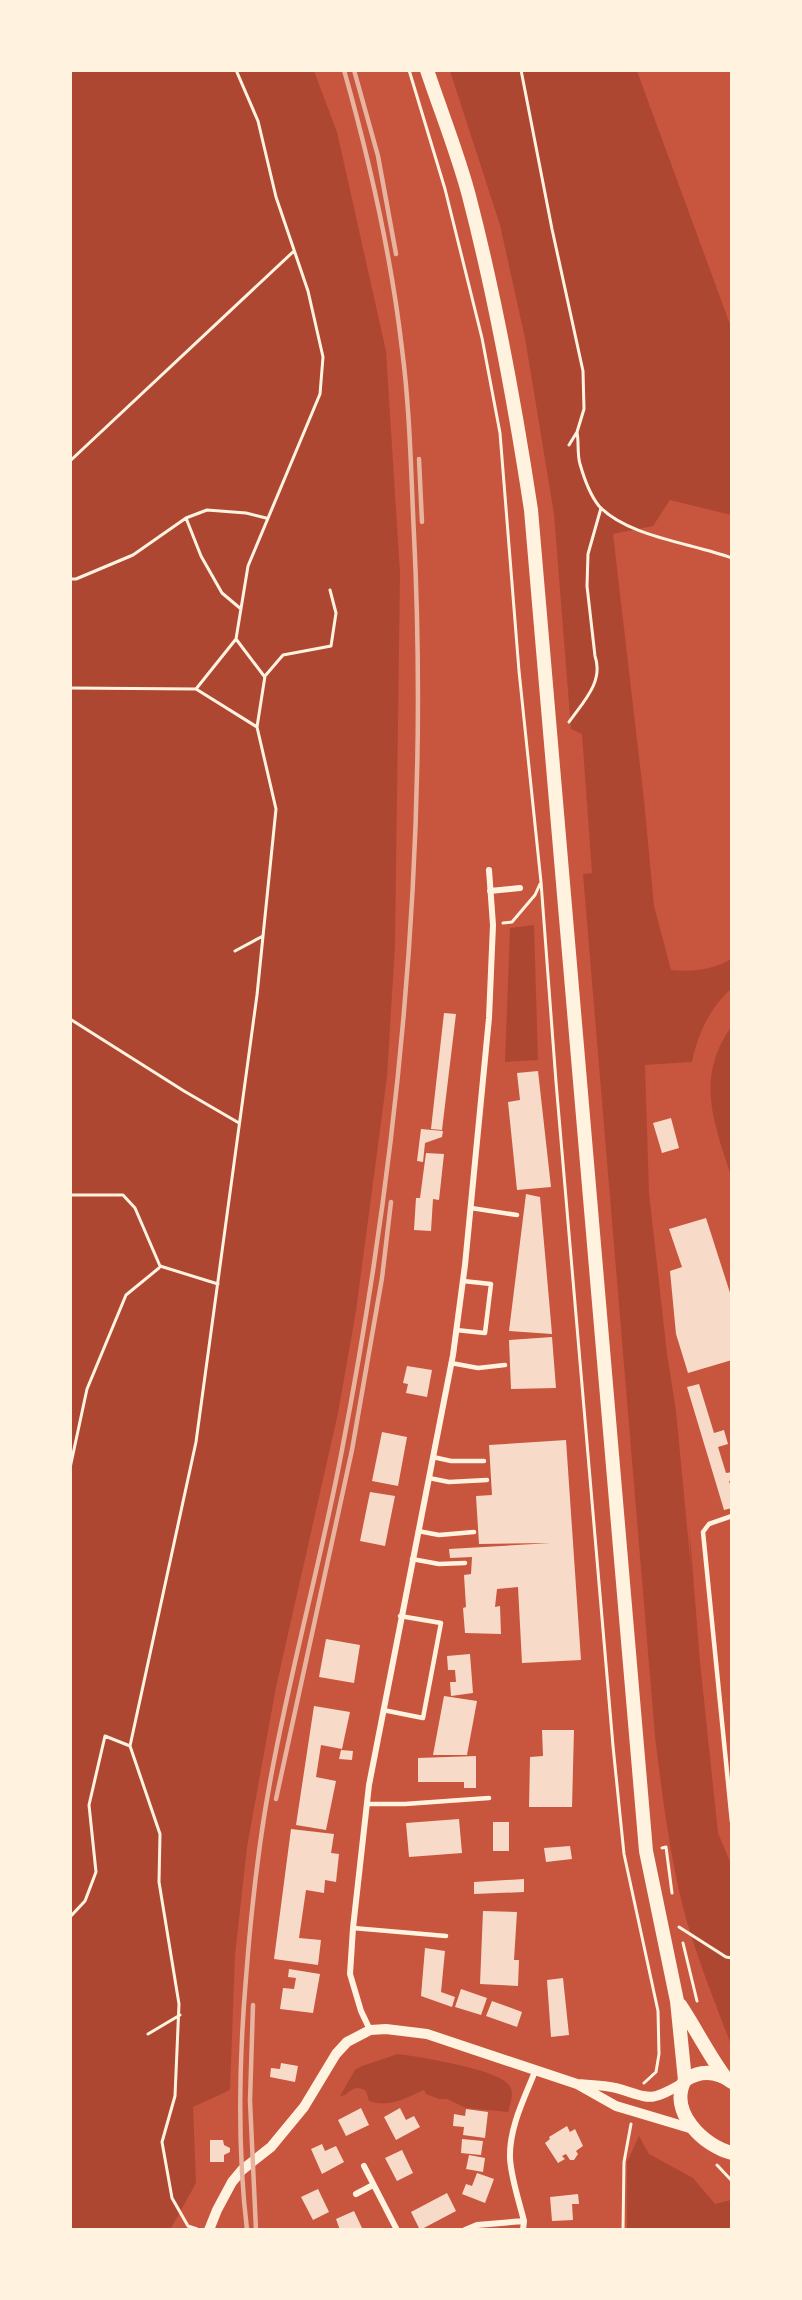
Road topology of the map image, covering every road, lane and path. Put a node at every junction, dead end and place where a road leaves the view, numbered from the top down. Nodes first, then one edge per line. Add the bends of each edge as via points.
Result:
1 (236, 70) edge
2 (409, 70) edge
3 (427, 70) edge
4 (521, 70) edge
5 (294, 251) junction
6 (578, 432) junction
7 (569, 445) dead end
8 (70, 461) edge
9 (601, 508) junction
10 (186, 518) junction
11 (267, 518) junction
12 (732, 558) edge
13 (70, 579) edge
14 (330, 590) dead end
15 (241, 609) junction
16 (236, 639) junction
17 (265, 676) junction
18 (70, 688) edge
19 (196, 689) junction
20 (568, 722) dead end
21 (257, 727) junction
22 (489, 870) dead end
23 (541, 882) junction
24 (520, 888) dead end
25 (490, 891) junction
26 (493, 925) junction
27 (263, 936) junction
28 (235, 951) dead end
29 (70, 1019) edge
30 (239, 1123) junction
31 (70, 1195) edge
32 (471, 1208) junction
33 (517, 1215) dead end
34 (159, 1268) dead end
35 (463, 1281) junction
36 (218, 1284) junction
37 (456, 1330) junction
38 (451, 1363) junction
39 (505, 1365) dead end
40 (433, 1458) junction
41 (484, 1461) dead end
42 (70, 1468) edge
43 (429, 1478) junction
44 (487, 1480) dead end
45 (732, 1516) edge
46 (418, 1532) junction
47 (474, 1532) dead end
48 (412, 1559) junction
49 (465, 1563) dead end
50 (400, 1616) junction
51 (383, 1710) junction
52 (130, 1746) junction
53 (489, 1797) dead end
54 (367, 1804) junction
55 (732, 1822) edge
56 (646, 1851) junction
57 (674, 1903) dead end
58 (70, 1917) edge
59 (677, 1918) dead end
60 (679, 1927) junction
61 (353, 1928) junction
62 (446, 1936) dead end
63 (732, 1958) edge
64 (677, 2001) junction
65 (701, 2011) dead end
66 (180, 2015) junction
67 (370, 2030) junction
68 (148, 2034) dead end
69 (536, 2069) junction
70 (728, 2080) edge
71 (684, 2081) junction
72 (644, 2083) dead end
73 (577, 2084) junction
74 (621, 2120) dead end
75 (632, 2124) junction
76 (639, 2127) dead end
77 (693, 2129) junction
78 (730, 2155) edge
79 (709, 2159) dead end
80 (364, 2166) dead end
81 (732, 2181) edge
82 (373, 2185) junction
83 (356, 2194) dead end
84 (524, 2221) junction
85 (199, 2229) edge
86 (209, 2229) edge
87 (397, 2229) edge
88 (465, 2229) edge
89 (523, 2229) edge
90 (622, 2229) edge

1 - 5 path via 258,121
2 - 23 path via 445,189 482,338 500,433
3 - 56 main road via 469,194 495,305 531,510
4 - 6 path via 583,371 584,409
5 - 8 path
5 - 11 path via 323,357 320,394
6 - 7 path
6 - 9 path via 579,462
9 - 12 path via 646,532
9 - 20 path via 588,554 587,586 599,666 596,685
10 - 11 path via 207,510
10 - 13 path via 133,555
10 - 15 path via 201,556 222,592
11 - 15 path via 248,566
14 - 17 path via 336,613 331,646 283,655
15 - 16 path
16 - 17 path
16 - 19 path
17 - 21 path
18 - 19 path
19 - 21 path
21 - 27 path via 276,809
22 - 25 street
23 - 26 path via 512,922
23 - 72 path via 624,1854 658,2011 656,2072
24 - 25 street
25 - 26 street
26 - 32 street via 489,1018
27 - 28 path
27 - 30 path
29 - 30 path
30 - 36 path
31 - 36 path via 123,1195 135,1208 160,1266
32 - 33 lane
32 - 35 street
34 - 42 path via 126,1295 87,1389
35 - 37 street
35 - 37 lane via 491,1284 485,1333
36 - 52 path via 196,1442
37 - 38 street
38 - 39 lane via 478,1368
38 - 40 street
40 - 41 lane
40 - 43 street
43 - 44 lane via 449,1482
43 - 46 street
45 - 55 lane via 709,1524 703,1532
46 - 47 lane
46 - 48 street
48 - 49 lane
48 - 50 street
50 - 51 street
50 - 51 lane via 441,1623 423,1718
51 - 54 street
52 - 58 path via 105,1736 89,1805 96,1872 86,1901
52 - 66 path via 160,1834 159,1882
53 - 54 lane
54 - 61 street
56 - 57 path via 666,1847
56 - 64 main road
59 - 60 path
60 - 63 path
60 - 65 path
61 - 62 lane
61 - 67 street via 350,1974
64 - 70 main road via 710,2058
64 - 71 main road
66 - 68 path
66 - 85 path via 175,2096 162,2142 172,2198 188,2226
67 - 69 street via 427,2034
67 - 86 street via 347,2042 336,2054 304,2107 271,2147 232,2182
69 - 73 street
69 - 84 street via 511,2143 510,2159
70 - 71 main road via 702,2073
71 - 73 street via 663,2095 647,2098 615,2088
71 - 77 main road via 681,2103
73 - 77 street via 616,2106
74 - 75 path
75 - 76 path
75 - 90 path via 624,2162
77 - 78 main road
79 - 81 path
80 - 82 street
82 - 83 street
82 - 87 street
84 - 88 street via 477,2224
84 - 89 street

